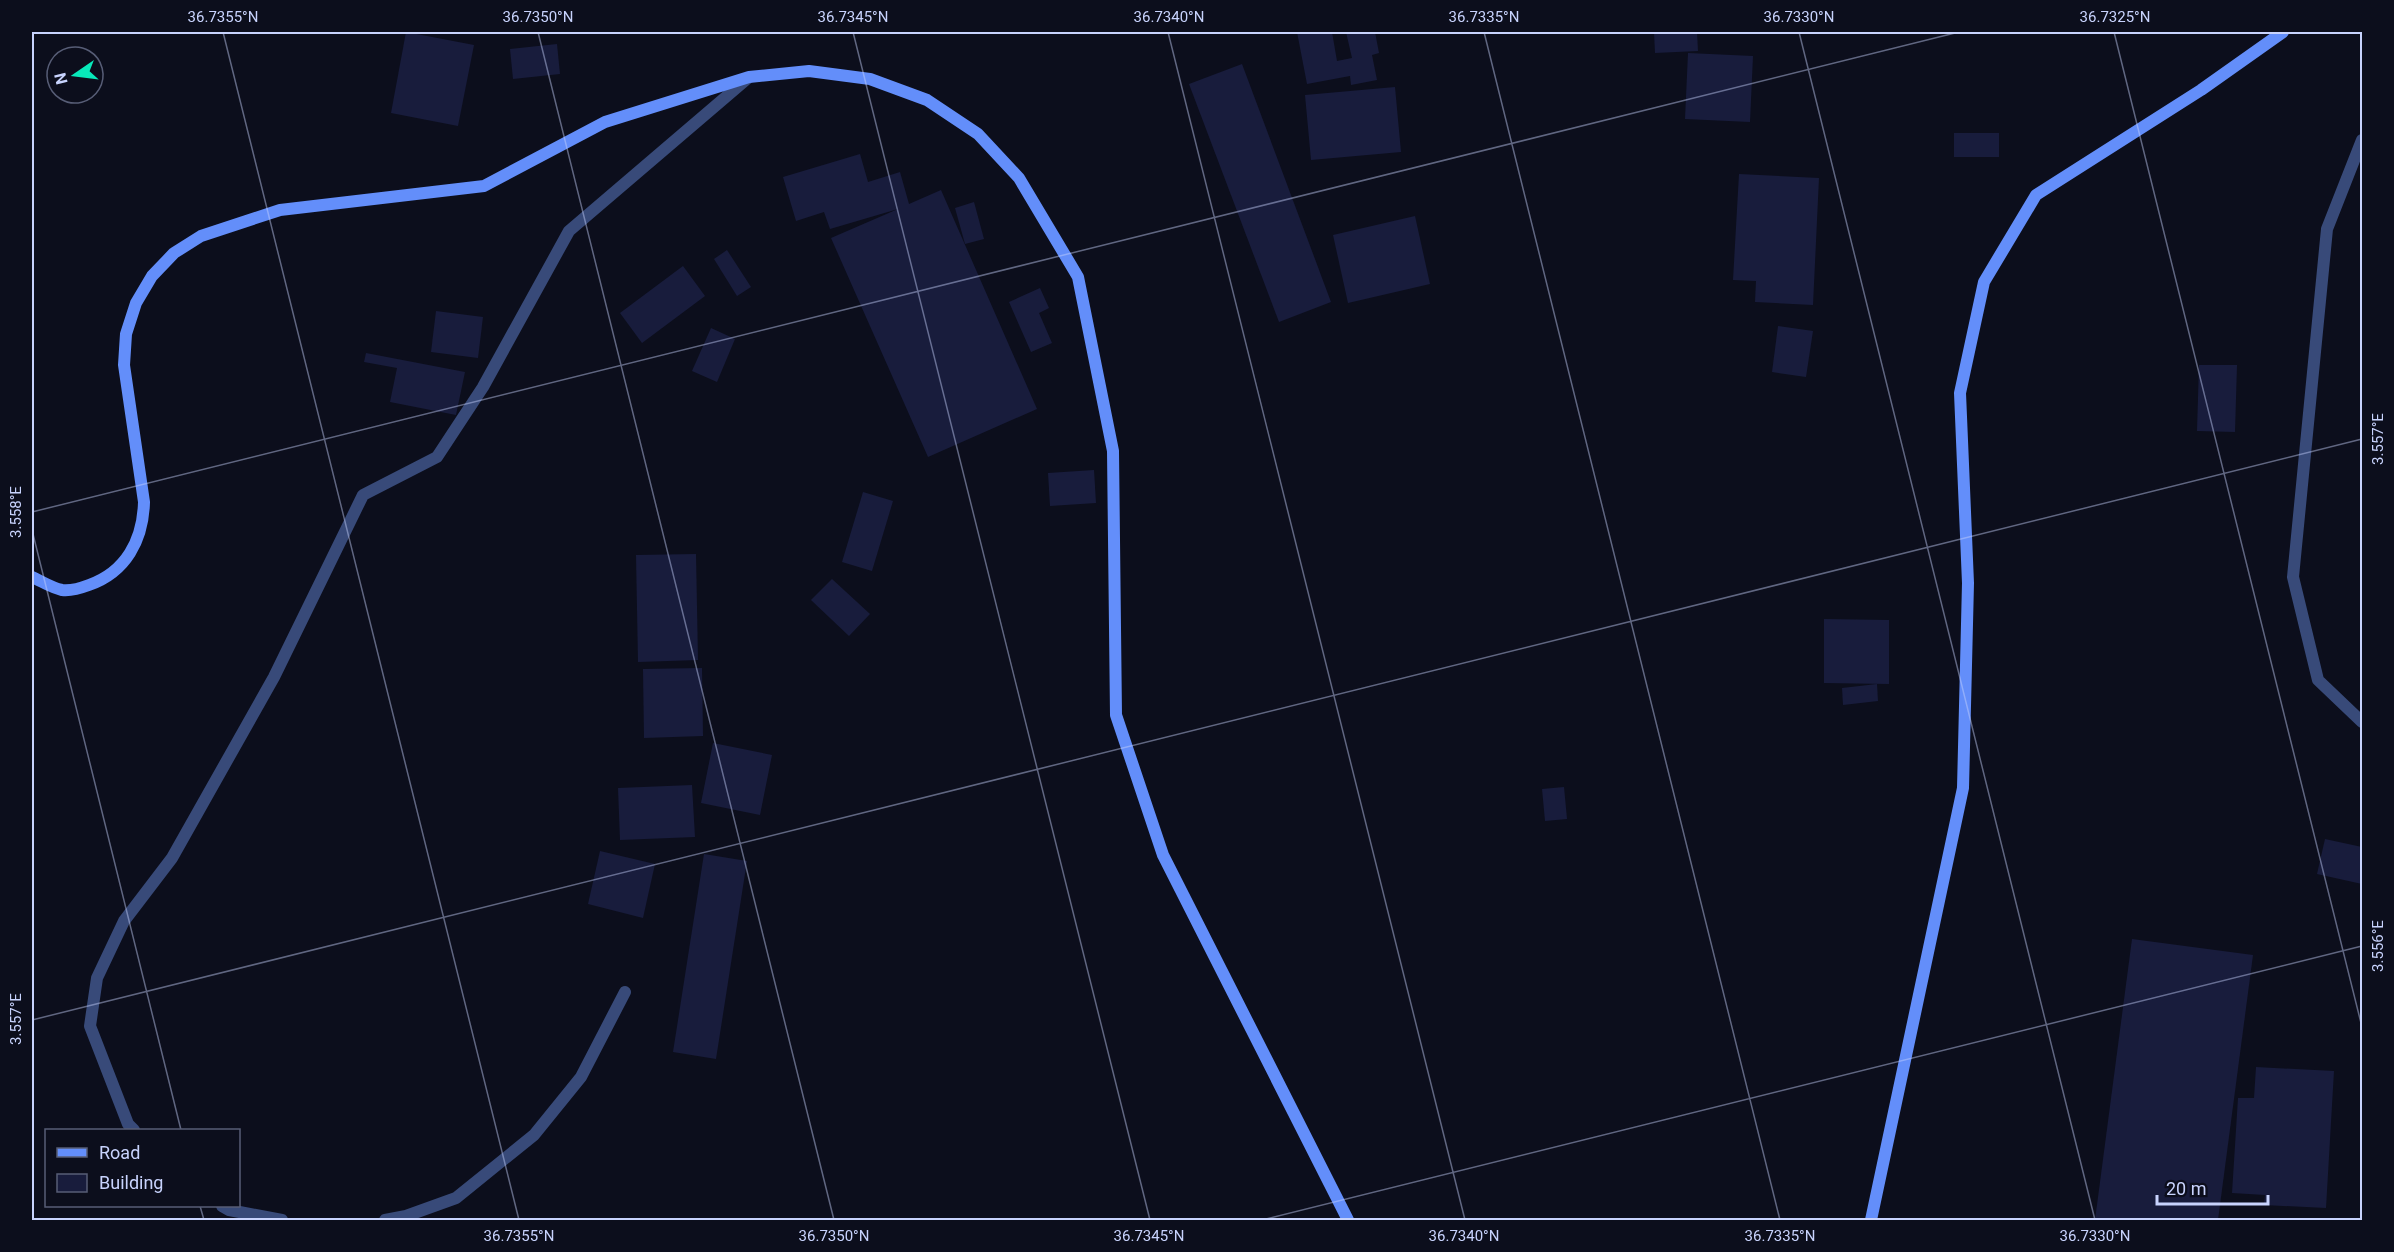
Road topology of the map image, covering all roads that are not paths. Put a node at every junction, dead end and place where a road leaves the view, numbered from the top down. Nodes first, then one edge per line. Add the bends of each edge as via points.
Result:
1 (2283, 32) edge
2 (749, 77) junction
3 (2362, 140) edge
4 (32, 577) edge
5 (2362, 722) edge
6 (626, 992) dead end
7 (132, 1129) edge
8 (224, 1207) edge
9 (282, 1221) edge
10 (385, 1221) edge
11 (1348, 1221) edge
12 (1871, 1221) edge

1 - 12 main road via 2201,90 2036,195 1984,282 1960,393 1968,583 1963,788
2 - 4 main road via 604,122 484,186 280,210 201,236 174,253 141,294 126,334 124,365 144,502 144,522 138,540 116,571 91,585 63,590
2 - 7 street via 568,231 483,387 437,457 363,495 274,677 172,858 124,921 97,978 90,1026
2 - 11 main road via 809,70 870,79 927,100 978,134 1019,178 1078,277 1113,451 1116,715 1163,855
3 - 5 street via 2327,229 2293,577 2318,680
6 - 10 street via 581,1077 534,1135 456,1198
8 - 9 street

